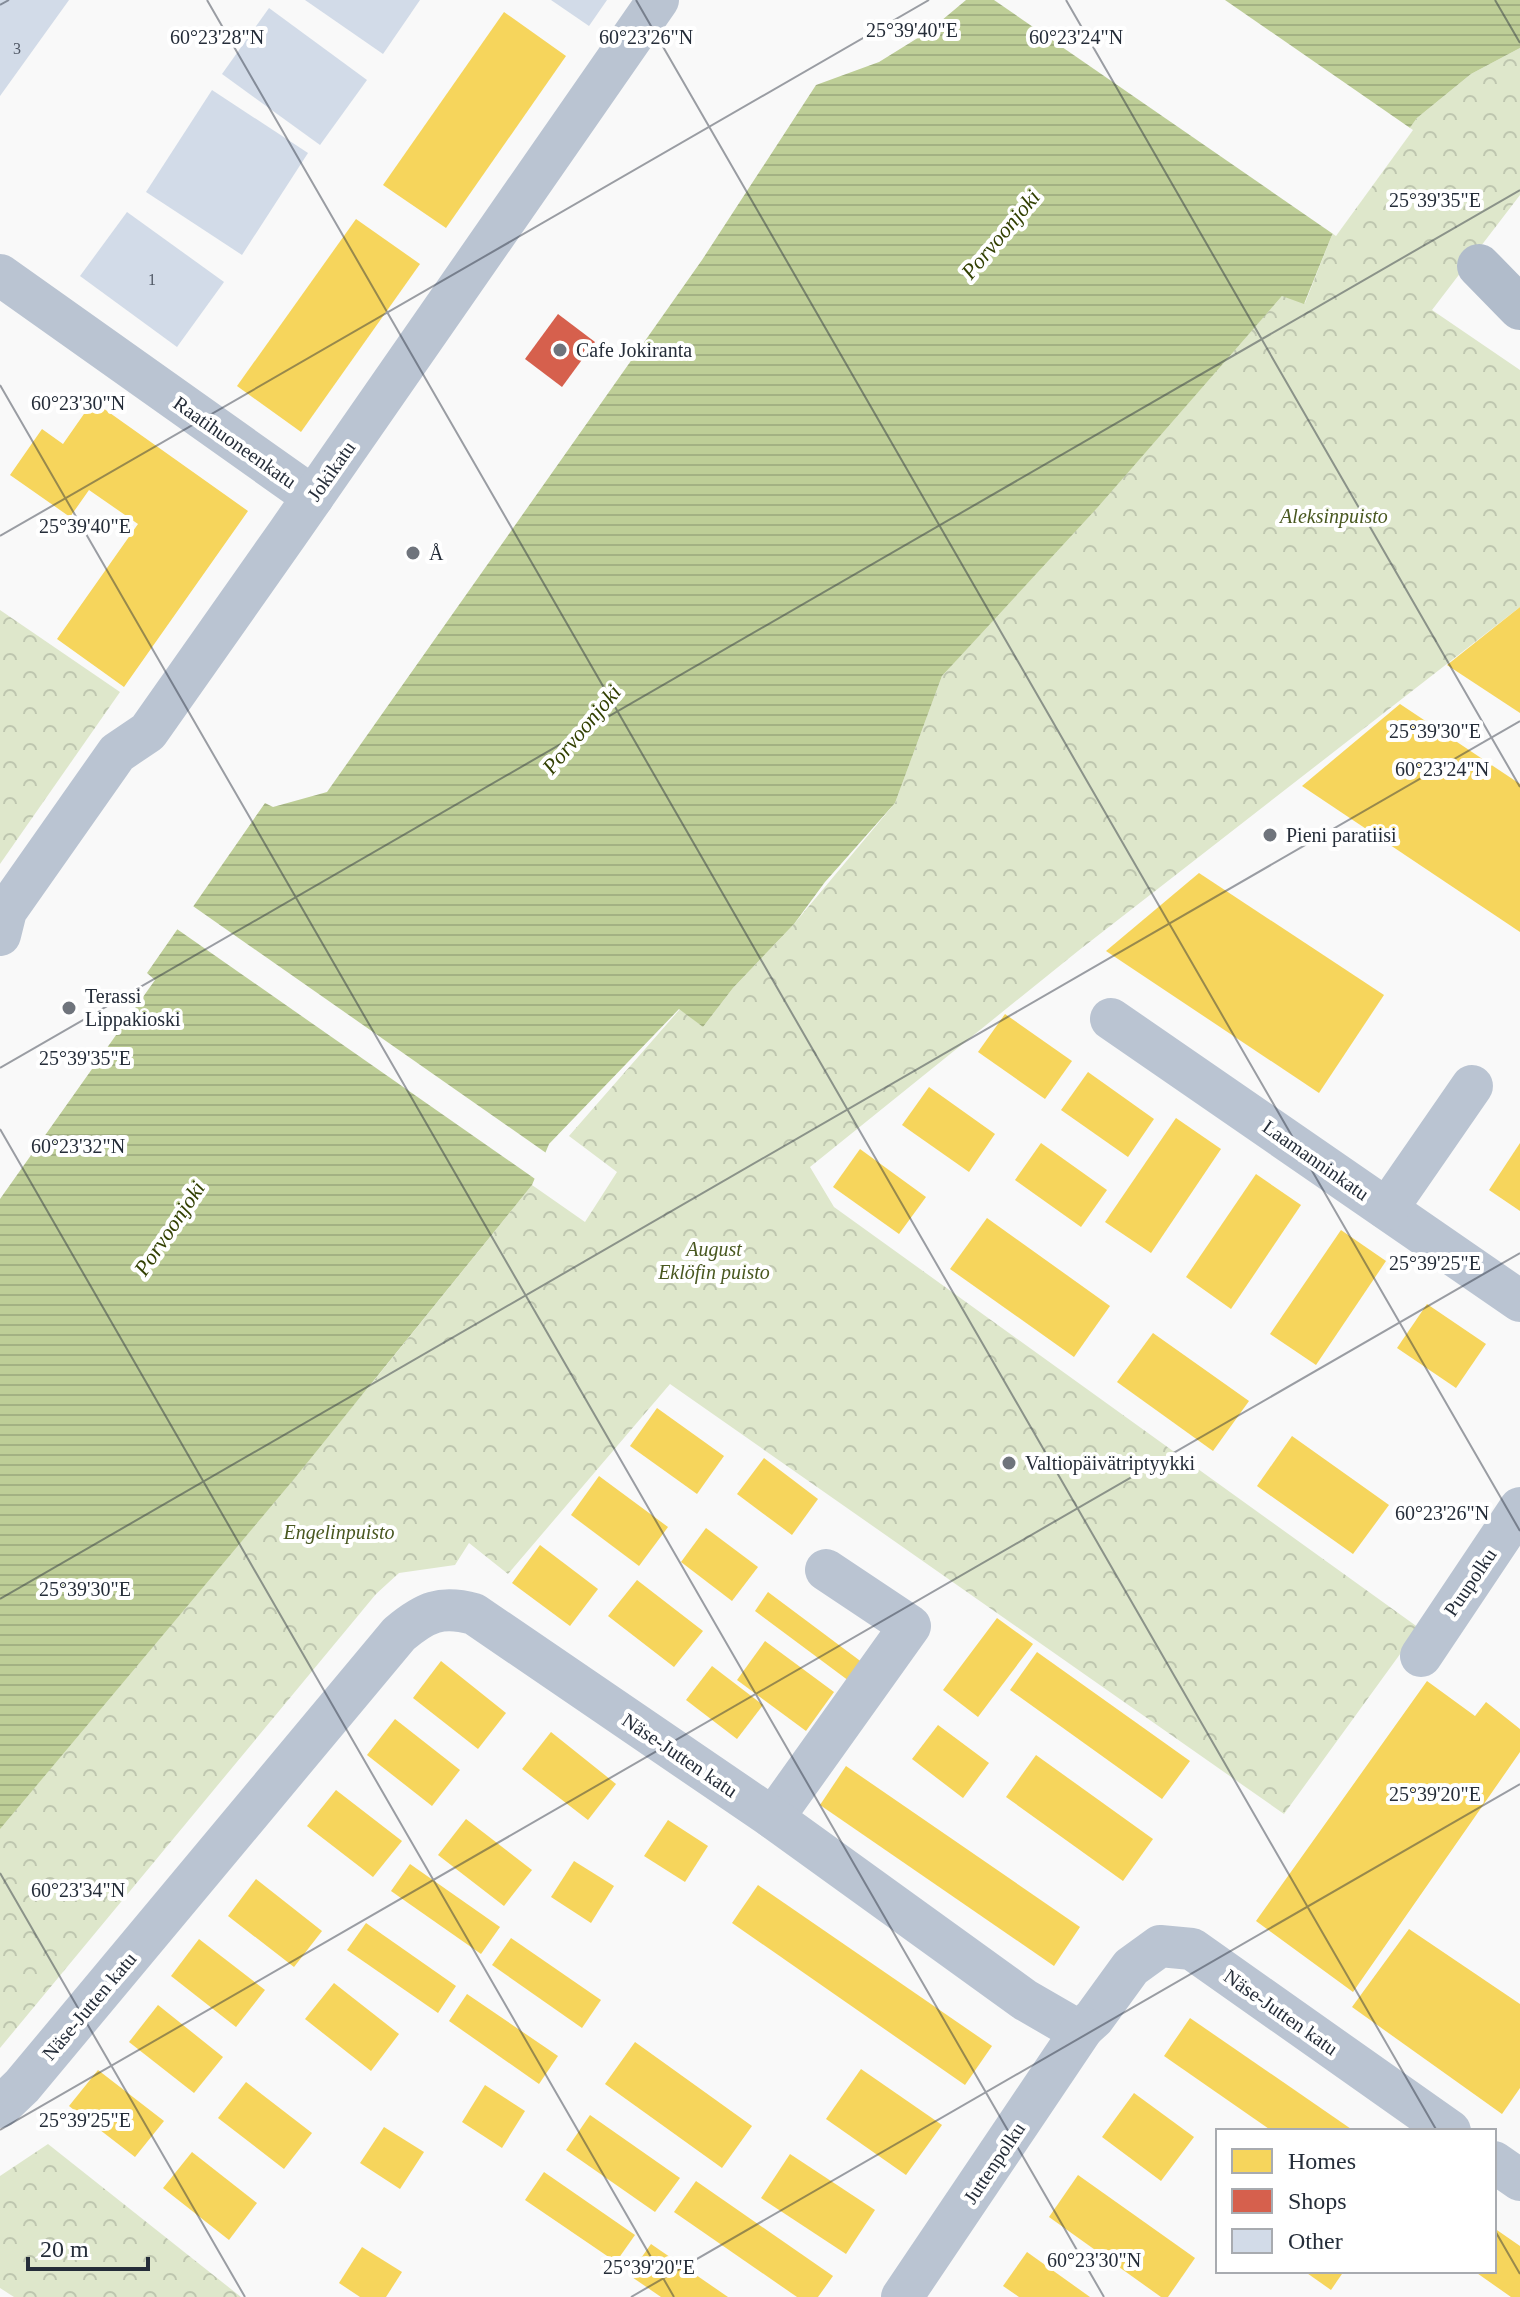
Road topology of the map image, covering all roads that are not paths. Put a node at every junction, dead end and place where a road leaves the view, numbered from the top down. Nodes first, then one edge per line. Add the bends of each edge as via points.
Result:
1 (658, 0) edge
2 (0, 275) edge
3 (1520, 284) edge
4 (1520, 308) edge
5 (313, 497) junction
6 (0, 935) edge
7 (1111, 1019) dead end
8 (1472, 1086) dead end
9 (1387, 1209) junction
10 (1520, 1301) edge
11 (1520, 1508) edge
12 (1507, 1554) edge
13 (826, 1570) dead end
14 (1421, 1656) dead end
15 (773, 1818) junction
16 (1083, 2028) junction
17 (0, 2107) edge
18 (1447, 2129) edge
19 (1496, 2163) edge
20 (1520, 2180) edge
21 (902, 2297) edge

1 - 5 street, Jokikatu
2 - 5 street, Raatihuoneenkatu
3 - 4 main road via 1479,266
5 - 6 street, Jokikatu via 148,732 109,764 6,911
7 - 9 street, Laamanninkatu
8 - 9 street
9 - 10 street, Laamanninkatu
11 - 12 street, Puupolku
12 - 14 street, Puupolku
13 - 15 street via 910,1626
15 - 16 street, Näse-Jutten katu via 1025,2000
15 - 17 street, Näse-Jutten katu via 474,1614 455,1609 418,1617
16 - 18 street, Näse-Jutten katu via 1131,1967 1150,1953 1160,1946 1192,1949
16 - 21 street, Juttenpolku
19 - 20 street

